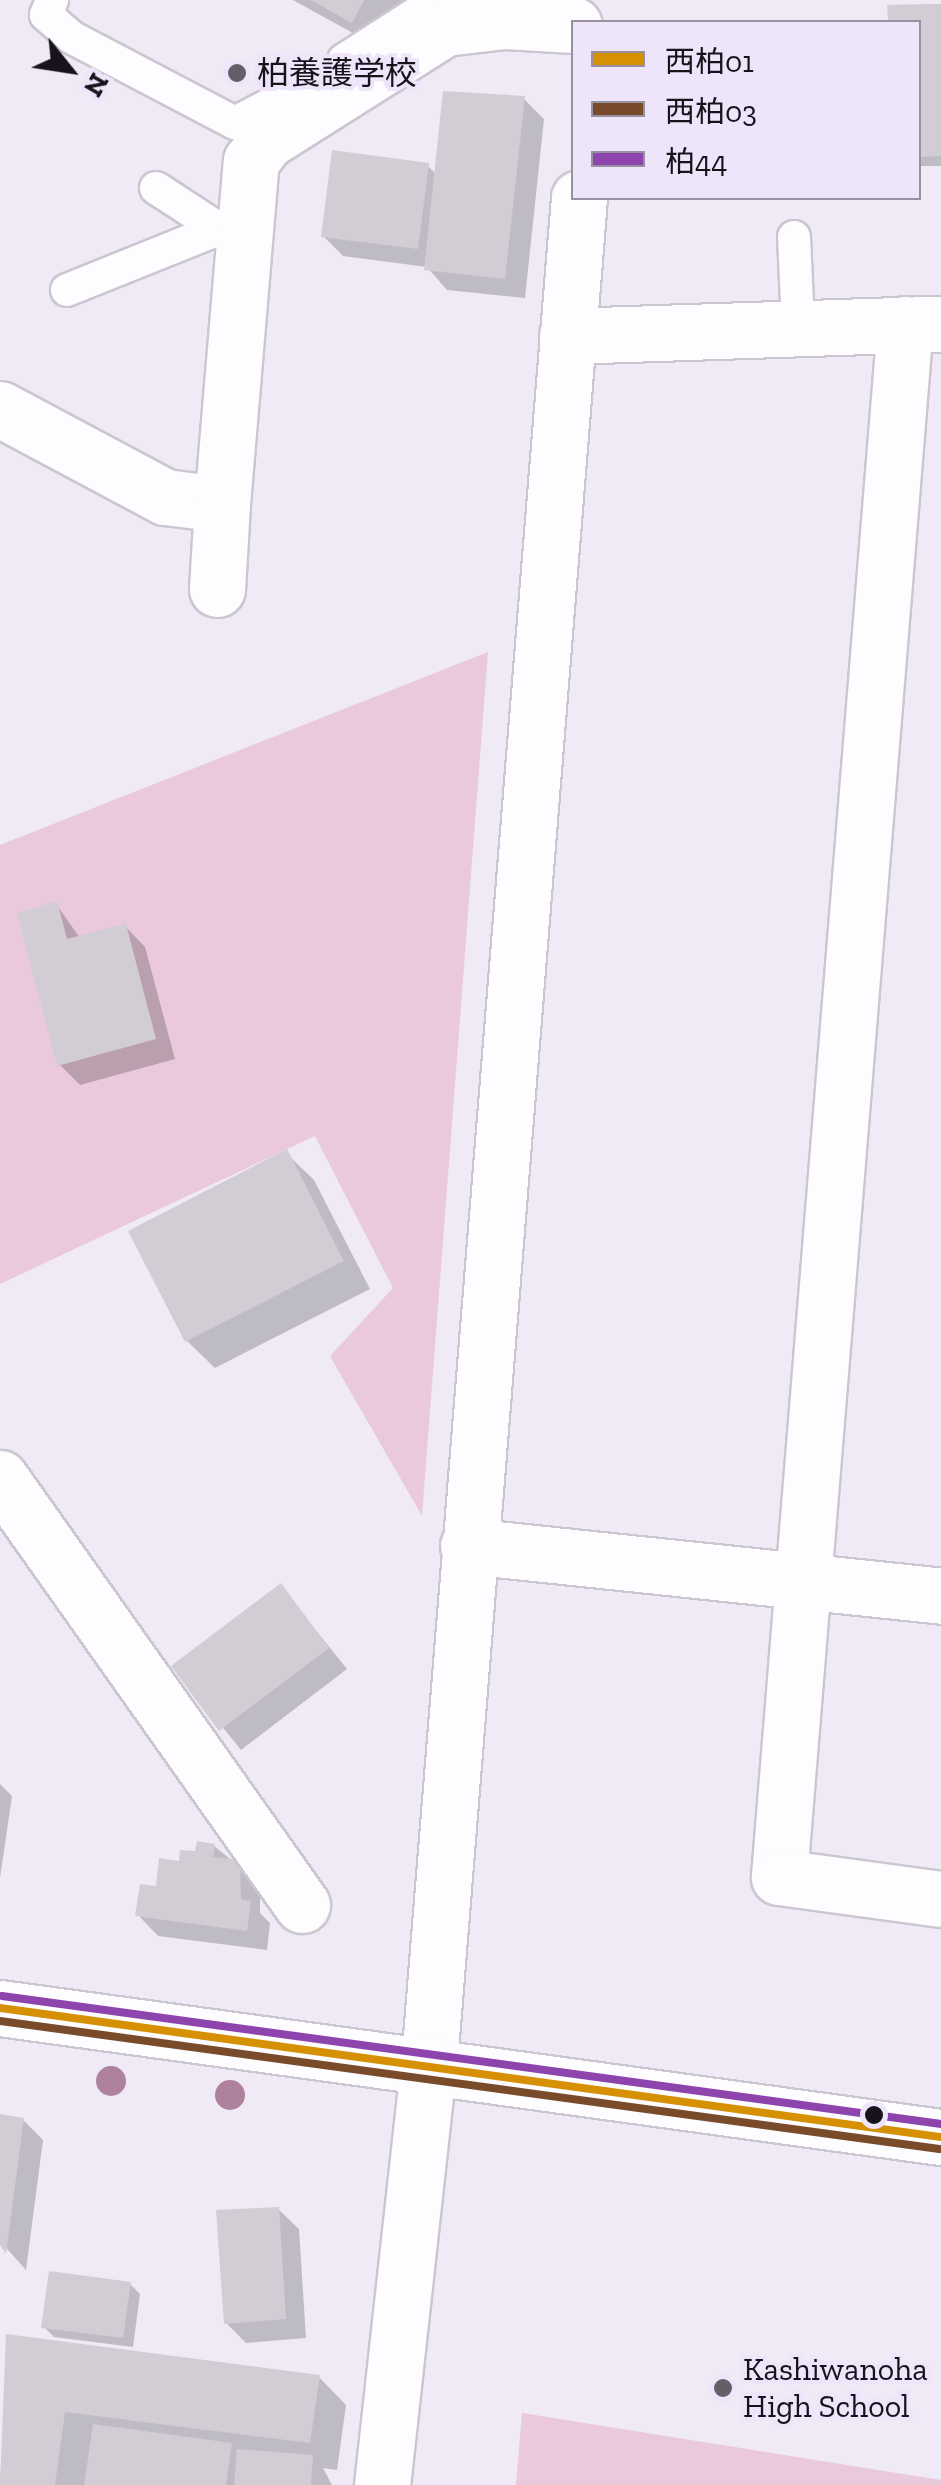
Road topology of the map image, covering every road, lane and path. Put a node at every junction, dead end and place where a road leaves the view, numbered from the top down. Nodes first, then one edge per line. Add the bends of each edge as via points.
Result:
1 (52, 0) edge
2 (437, 0) edge
3 (571, 25) edge
4 (156, 188) dead end
5 (579, 200) edge
6 (232, 228) junction
7 (794, 237) dead end
8 (68, 290) dead end
9 (923, 324) edge
10 (798, 326) junction
11 (567, 336) junction
12 (1, 413) edge
13 (222, 504) junction
14 (216, 590) dead end
15 (0, 1478) edge
16 (468, 1546) junction
17 (808, 1578) junction
18 (941, 1596) edge
19 (941, 1898) edge
20 (302, 1905) dead end
21 (0, 2008) edge
22 (429, 2062) junction
23 (941, 2137) edge
24 (382, 2485) edge

1 - 2 lane via 46,14 71,37 235,123
3 - 6 street via 505,21 446,28 266,142 251,160
4 - 6 lane
5 - 11 street
6 - 8 lane
6 - 13 street
7 - 10 lane
9 - 10 street
9 - 17 street
10 - 11 street
11 - 16 street
12 - 13 street via 164,498
13 - 14 street
15 - 20 street via 42,1525
16 - 17 street
16 - 22 street
17 - 18 street
17 - 19 street via 779,1877
21 - 22 street
22 - 23 street via 567,2088
22 - 24 street

